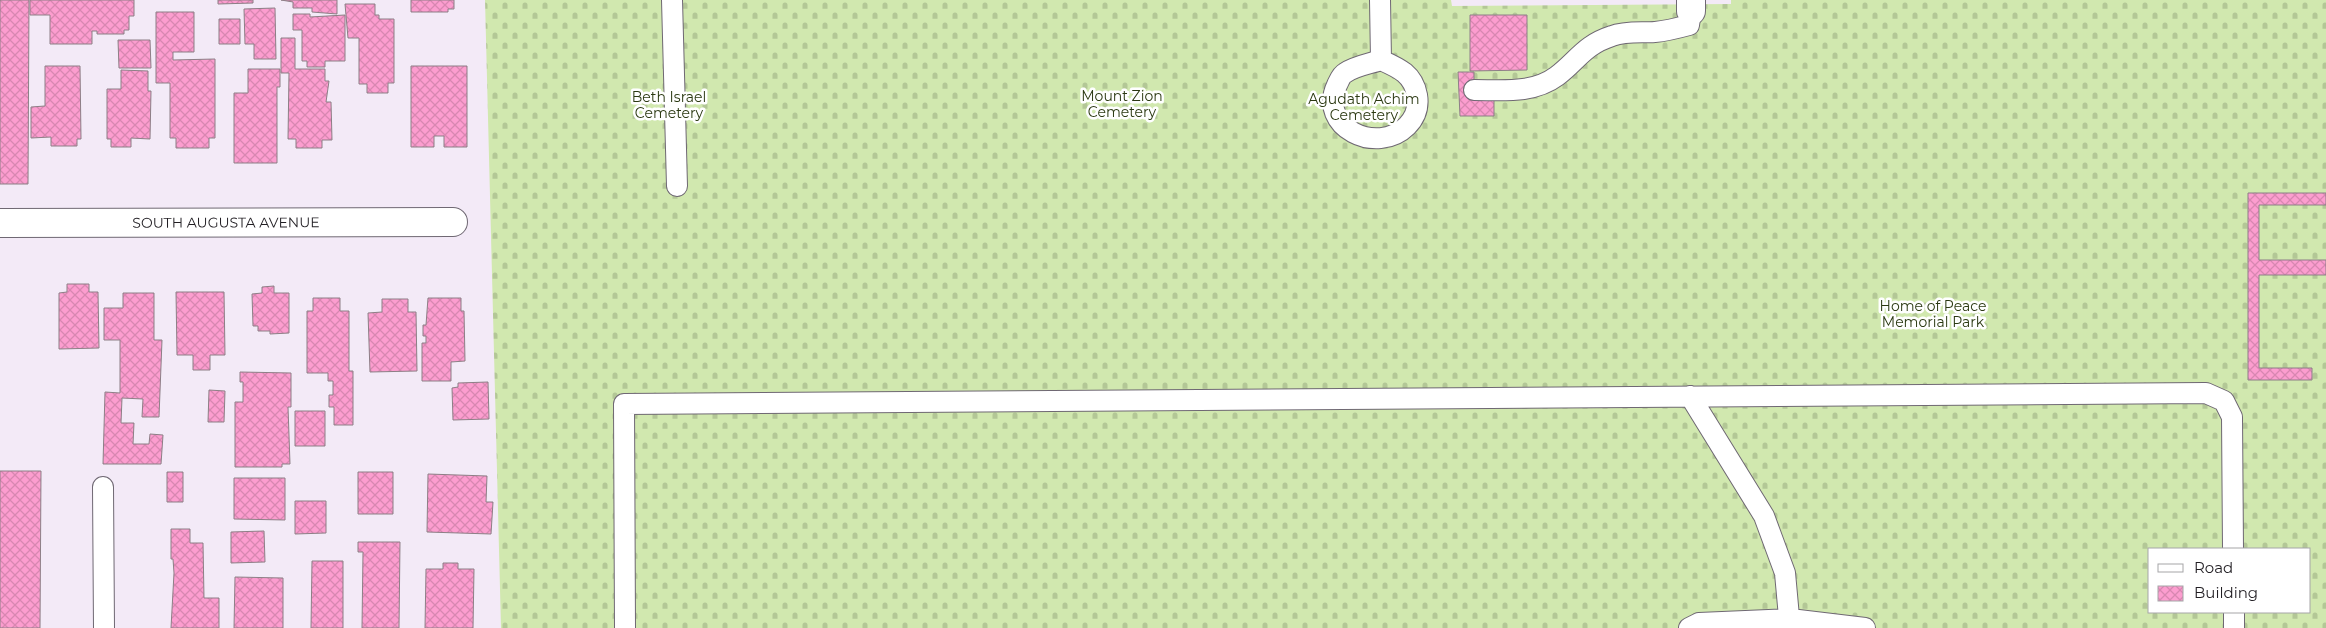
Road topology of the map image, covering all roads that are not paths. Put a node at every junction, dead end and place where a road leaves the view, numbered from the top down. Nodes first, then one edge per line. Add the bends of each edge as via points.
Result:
1 (672, 0) edge
2 (1380, 0) edge
3 (1691, 6) edge
4 (1381, 60) junction
5 (1474, 90) dead end
6 (676, 186) dead end
7 (453, 222) dead end
8 (0, 223) edge
9 (1690, 396) junction
10 (102, 487) dead end
11 (2233, 548) edge
12 (2234, 613) edge
13 (1790, 624) edge
14 (104, 628) edge
15 (625, 628) edge
16 (1689, 628) edge
17 (1865, 628) edge
18 (2234, 628) edge

1 - 6 lane
2 - 4 lane
3 - 5 lane via 1689,25 1657,32 1614,35 1594,44 1556,77 1537,86 1515,90
4 - 4 lane via 1403,70 1415,86 1418,103 1413,120 1399,134 1380,139 1362,138 1343,127 1334,110 1335,91 1343,74
7 - 8 street, SOUTH AUGUSTA AVENUE
9 - 11 lane via 2206,393 2224,401 2232,417
9 - 13 lane via 1764,516 1785,573
9 - 15 lane via 624,404
10 - 14 lane
12 - 18 lane
13 - 16 lane via 1699,623
13 - 17 lane

